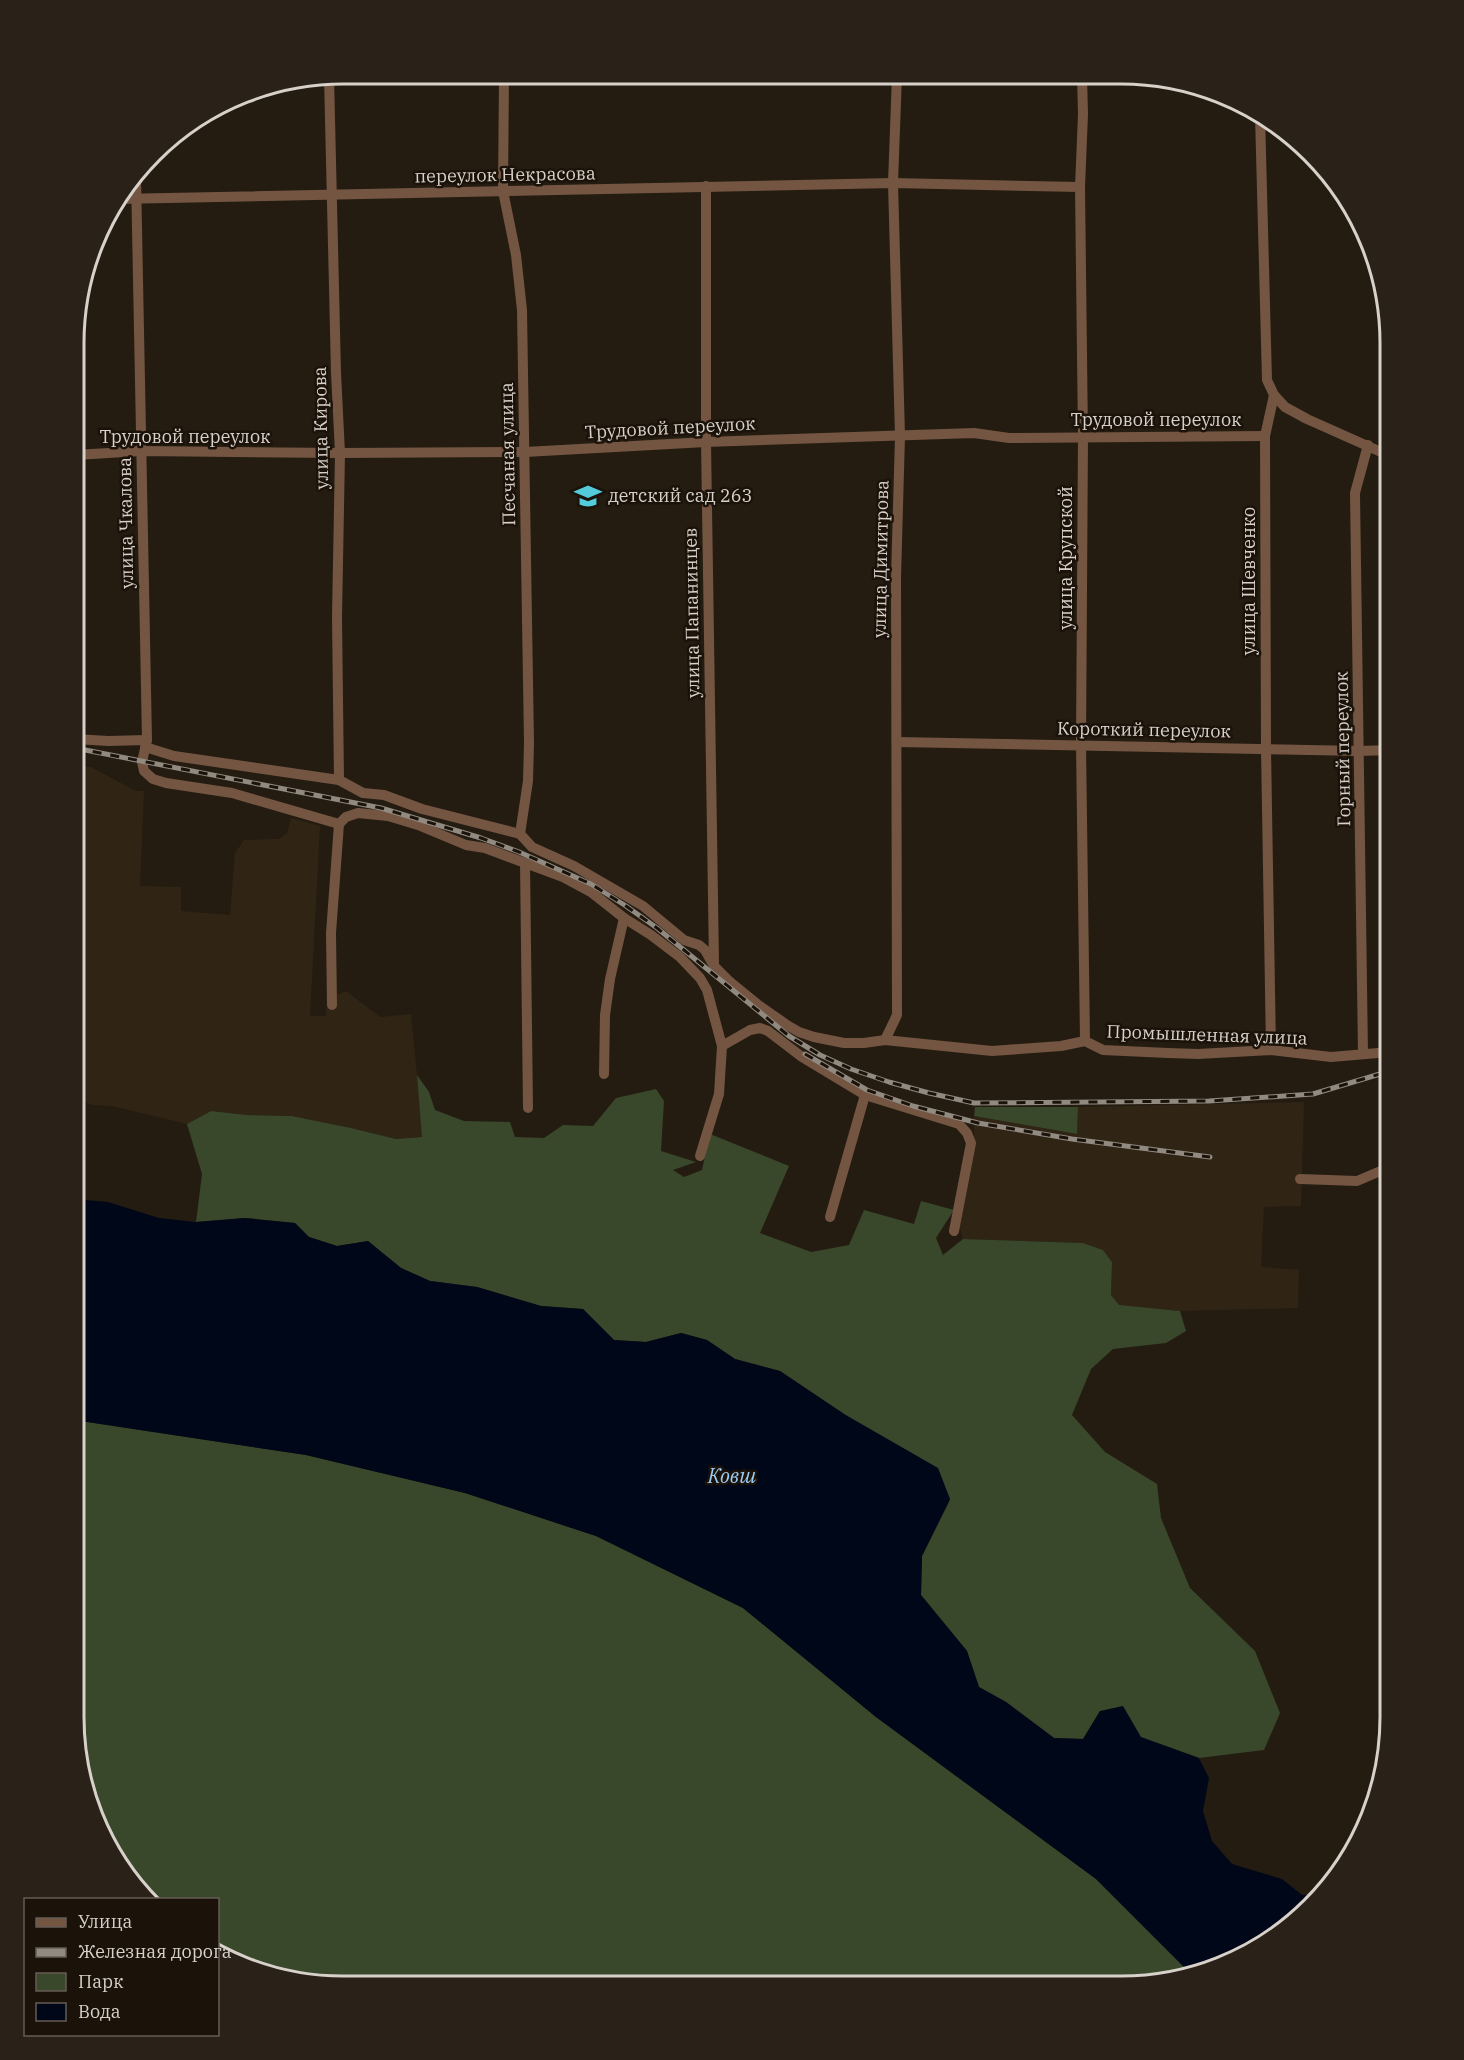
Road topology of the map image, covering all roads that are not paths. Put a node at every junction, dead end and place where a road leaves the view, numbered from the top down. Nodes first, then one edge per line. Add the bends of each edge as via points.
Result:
1 (504, 84) edge
2 (897, 84) edge
3 (1082, 84) edge
4 (329, 85) edge
5 (1260, 125) edge
6 (893, 183) junction
7 (706, 186) junction
8 (1080, 187) junction
9 (136, 188) edge
10 (502, 191) junction
11 (331, 195) junction
12 (128, 199) edge
13 (136, 199) junction
14 (1274, 395) junction
15 (900, 436) junction
16 (1265, 436) junction
17 (1083, 437) junction
18 (706, 442) junction
19 (1368, 445) junction
20 (141, 451) junction
21 (1380, 451) edge
22 (525, 452) junction
23 (340, 453) junction
24 (84, 455) edge
25 (84, 740) edge
26 (897, 742) junction
27 (146, 744) junction
28 (1081, 746) junction
29 (1266, 748) junction
30 (1380, 750) edge
31 (1360, 751) junction
32 (339, 780) junction
33 (339, 824) junction
34 (520, 834) junction
35 (525, 863) junction
36 (624, 918) junction
37 (714, 966) junction
38 (332, 1005) dead end
39 (885, 1040) junction
40 (1085, 1041) junction
41 (722, 1046) junction
42 (1271, 1050) junction
43 (1380, 1053) edge
44 (1363, 1054) junction
45 (604, 1074) dead end
46 (865, 1095) junction
47 (528, 1108) dead end
48 (700, 1156) dead end
49 (1380, 1171) edge
50 (1300, 1179) dead end
51 (830, 1217) dead end
52 (954, 1231) dead end

1 - 10 street, Песчаная улица
2 - 6 street, улица Димитрова
3 - 8 street, улица Крупской
4 - 11 street, улица Кирова
5 - 14 street, улица Шевченко via 1265,360 1267,380
6 - 7 street, переулок Некрасова
6 - 8 street, переулок Некрасова
6 - 15 street, улица Димитрова
7 - 10 street, переулок Некрасова
7 - 18 street, улица Папанинцев
8 - 17 street, улица Крупской
9 - 13 street, улица Чкалова
10 - 11 street, переулок Некрасова
10 - 22 street, Песчаная улица via 516,255 522,310
11 - 13 street, переулок Некрасова
11 - 23 street, улица Кирова
12 - 13 street, переулок Некрасова
13 - 20 street, улица Чкалова
14 - 16 street, улица Шевченко
14 - 19 street via 1306,419
15 - 17 street, Трудовой переулок via 974,433 1009,438
15 - 18 street, Трудовой переулок
15 - 26 street, улица Димитрова
16 - 17 street, Трудовой переулок
16 - 29 street, улица Шевченко
17 - 28 street, улица Крупской
18 - 22 street, Трудовой переулок
18 - 37 street, улица Папанинцев
19 - 21 street
19 - 31 street, Горный переулок via 1355,493
20 - 23 street, Трудовой переулок
20 - 24 street, Трудовой переулок
20 - 27 street, улица Чкалова
22 - 23 street, Трудовой переулок
22 - 34 street, Песчаная улица via 529,743
23 - 32 street, улица Кирова
25 - 27 street
26 - 28 street, Короткий переулок
26 - 39 street, улица Димитрова via 897,1015
27 - 32 street via 174,756
27 - 33 street, улица Чкалова via 142,762 144,771 153,779 232,793
28 - 29 street, Короткий переулок
28 - 40 street, улица Крупской
29 - 31 street, Короткий переулок
29 - 42 street, улица Шевченко
30 - 31 street, Короткий переулок
31 - 44 street, Горный переулок
32 - 34 street via 363,793 384,795
33 - 35 street via 358,813 388,816
33 - 38 street via 331,933
34 - 37 street, Промышленная улица via 532,847 643,906 684,940 705,950
35 - 36 street via 591,891
35 - 47 street
36 - 41 street via 680,957 700,978
36 - 45 street via 605,1015
37 - 39 street, Промышленная улица via 757,1004 799,1032 844,1042
39 - 40 street, Промышленная улица via 992,1051
40 - 42 street, Промышленная улица via 1103,1050 1198,1054
41 - 46 street via 750,1029 760,1028
41 - 48 street via 719,1094
42 - 44 street, Промышленная улица via 1330,1057
43 - 44 street, Промышленная улица
46 - 51 street
46 - 52 street via 959,1124 967,1133 970,1143
49 - 50 street via 1357,1181

